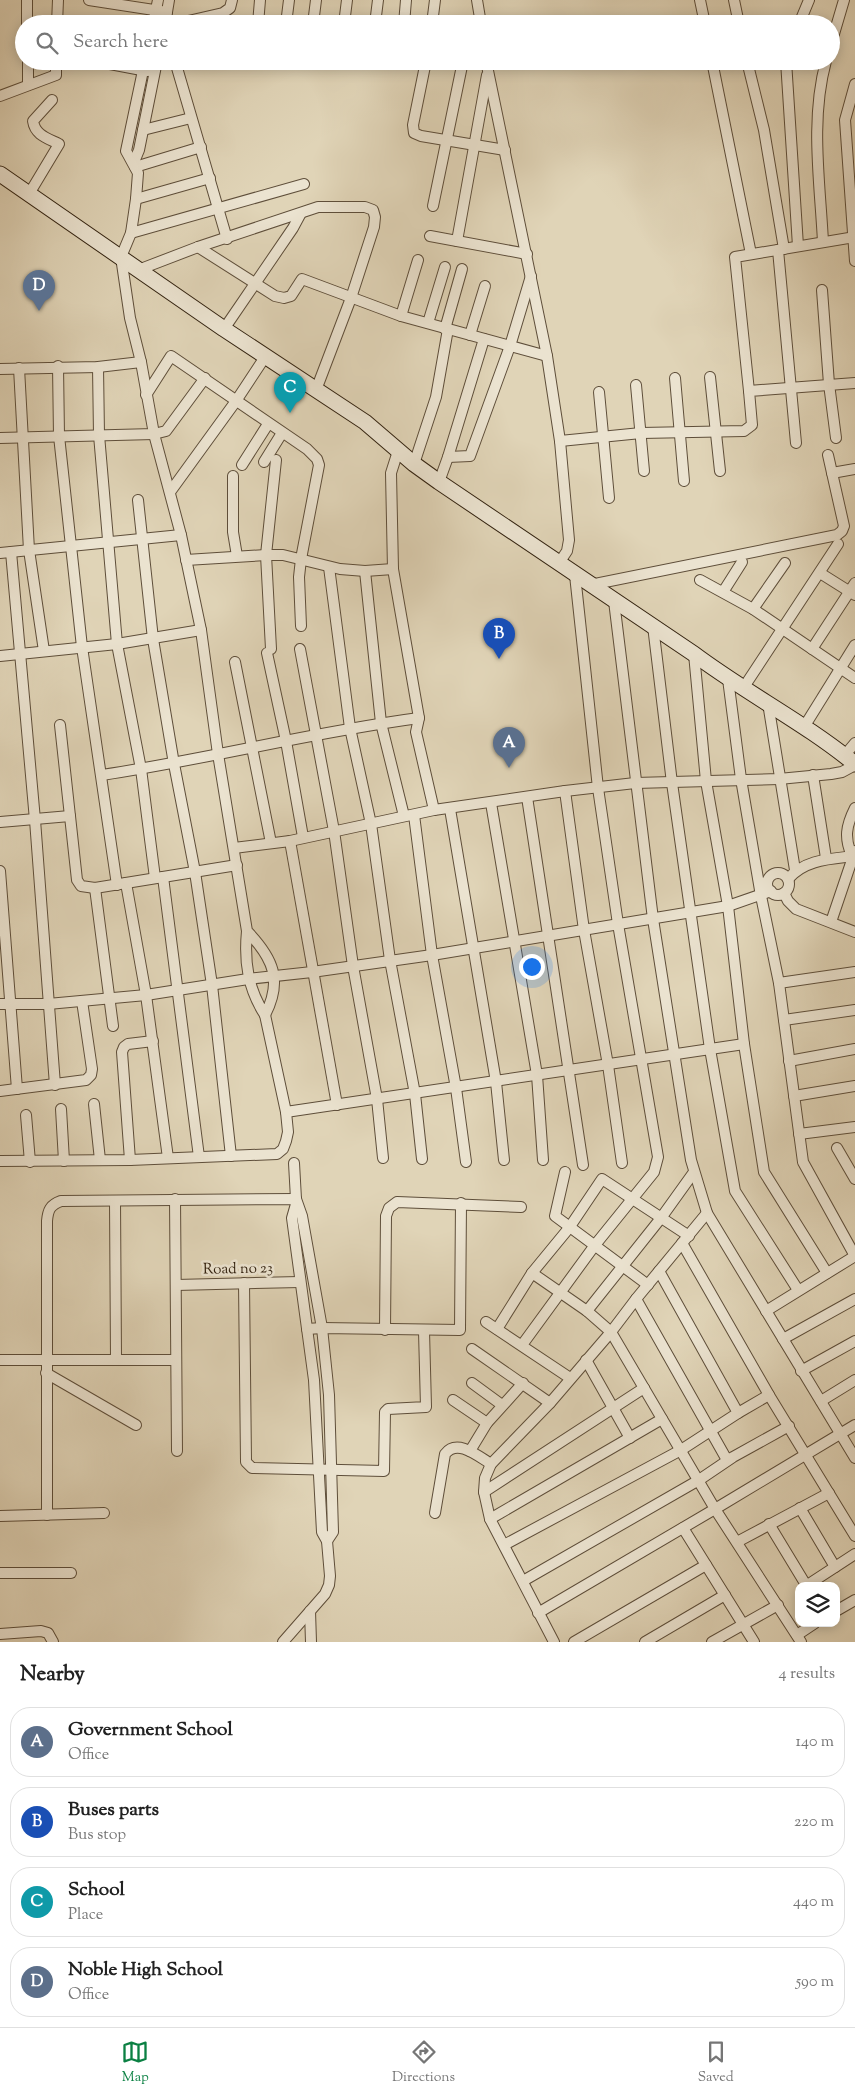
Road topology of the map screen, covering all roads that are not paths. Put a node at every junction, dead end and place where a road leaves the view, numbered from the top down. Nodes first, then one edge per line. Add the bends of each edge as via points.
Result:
1 (27, 0) edge
2 (58, 0) edge
3 (89, 0) edge
4 (158, 0) edge
5 (170, 0) edge
6 (232, 0) edge
7 (260, 0) edge
8 (289, 0) edge
9 (316, 0) edge
10 (346, 0) edge
11 (378, 0) edge
12 (406, 0) edge
13 (436, 0) edge
14 (478, 0) edge
15 (700, 0) edge
16 (734, 0) edge
17 (809, 0) edge
18 (844, 0) edge
19 (156, 11) junction
20 (167, 12) junction
21 (27, 15) edge
22 (57, 15) edge
23 (155, 15) edge
24 (166, 15) edge
25 (214, 15) edge
26 (259, 15) edge
27 (287, 15) edge
28 (315, 15) edge
29 (345, 15) edge
30 (376, 15) edge
31 (405, 15) edge
32 (434, 15) edge
33 (480, 15) edge
34 (703, 15) edge
35 (737, 15) edge
36 (803, 15) edge
37 (840, 15) edge
38 (28, 70) edge
39 (56, 70) edge
40 (143, 70) edge
41 (156, 70) edge
42 (178, 70) edge
43 (424, 70) edge
44 (461, 70) edge
45 (486, 70) edge
46 (488, 70) edge
47 (714, 70) edge
48 (749, 70) edge
49 (787, 70) edge
50 (824, 70) edge
51 (28, 84) junction
52 (855, 84) edge
53 (0, 96) edge
54 (52, 100) dead end
55 (192, 118) junction
56 (143, 130) junction
57 (448, 140) junction
58 (473, 144) junction
59 (200, 148) junction
60 (505, 150) junction
61 (135, 165) junction
62 (0, 174) edge
63 (210, 178) junction
64 (304, 184) dead end
65 (29, 194) junction
66 (136, 199) junction
67 (433, 206) dead end
68 (219, 208) junction
69 (300, 215) junction
70 (131, 233) junction
71 (430, 236) dead end
72 (854, 237) edge
73 (227, 239) junction
74 (457, 241) junction
75 (823, 242) junction
76 (798, 246) junction
77 (198, 247) junction
78 (781, 249) junction
79 (527, 254) junction
80 (752, 254) junction
81 (121, 257) junction
82 (418, 260) dead end
83 (855, 262) edge
84 (445, 267) dead end
85 (462, 269) dead end
86 (138, 270) junction
87 (531, 275) junction
88 (256, 283) junction
89 (485, 286) dead end
90 (822, 290) dead end
91 (352, 298) junction
92 (401, 316) junction
93 (428, 324) junction
94 (224, 329) junction
95 (447, 329) junction
96 (470, 335) junction
97 (484, 339) junction
98 (510, 346) junction
99 (547, 356) junction
100 (266, 357) junction
101 (141, 362) junction
102 (58, 366) junction
103 (98, 366) junction
104 (19, 368) junction
105 (0, 369) edge
106 (710, 377) dead end
107 (204, 378) junction
108 (675, 378) dead end
109 (855, 383) edge
110 (829, 384) junction
111 (636, 385) dead end
112 (791, 386) junction
113 (316, 390) junction
114 (749, 390) junction
115 (599, 392) dead end
116 (146, 395) junction
117 (236, 401) junction
118 (268, 424) junction
119 (679, 432) junction
120 (715, 432) junction
121 (282, 433) junction
122 (641, 433) junction
123 (154, 434) junction
124 (99, 435) junction
125 (59, 436) junction
126 (602, 436) junction
127 (23, 437) junction
128 (0, 438) edge
129 (836, 438) dead end
130 (560, 441) junction
131 (796, 443) dead end
132 (398, 450) junction
133 (828, 455) dead end
134 (448, 457) junction
135 (276, 460) dead end
136 (264, 462) dead end
137 (414, 464) junction
138 (242, 465) dead end
139 (855, 469) edge
140 (644, 471) dead end
141 (720, 471) dead end
142 (832, 473) junction
143 (233, 476) dead end
144 (684, 481) dead end
145 (438, 482) junction
146 (170, 492) junction
147 (609, 498) dead end
148 (138, 500) dead end
149 (181, 535) junction
150 (142, 538) junction
151 (108, 542) junction
152 (838, 544) dead end
153 (71, 546) junction
154 (29, 550) junction
155 (11, 552) junction
156 (0, 553) edge
157 (266, 554) junction
158 (237, 556) junction
159 (301, 559) junction
160 (186, 560) junction
161 (742, 562) dead end
162 (559, 563) junction
163 (785, 563) dead end
164 (330, 567) junction
165 (393, 569) junction
166 (365, 571) junction
167 (820, 573) junction
168 (576, 575) junction
169 (700, 580) dead end
170 (590, 585) junction
171 (853, 590) edge
172 (723, 592) junction
173 (614, 601) junction
174 (753, 609) junction
175 (301, 626) dead end
176 (653, 626) junction
177 (782, 629) junction
178 (201, 630) junction
179 (153, 639) junction
180 (117, 644) junction
181 (855, 645) edge
182 (82, 647) junction
183 (300, 649) dead end
184 (812, 649) junction
185 (44, 651) junction
186 (20, 653) junction
187 (694, 654) junction
188 (0, 656) edge
189 (235, 662) dead end
190 (841, 667) junction
191 (855, 678) edge
192 (728, 679) junction
193 (744, 687) junction
194 (768, 703) junction
195 (420, 718) junction
196 (381, 723) junction
197 (60, 725) dead end
198 (804, 727) junction
199 (350, 728) junction
200 (315, 734) junction
201 (286, 741) junction
202 (855, 743) edge
203 (251, 749) junction
204 (218, 754) junction
205 (852, 761) edge
206 (174, 764) junction
207 (141, 769) junction
208 (102, 775) junction
209 (812, 775) junction
210 (779, 778) junction
211 (741, 779) junction
212 (706, 781) junction
213 (635, 783) junction
214 (672, 783) junction
215 (598, 788) junction
216 (565, 791) junction
217 (527, 797) junction
218 (491, 803) junction
219 (855, 808) edge
220 (450, 809) junction
221 (434, 810) junction
222 (409, 815) junction
223 (70, 816) junction
224 (35, 820) junction
225 (0, 822) edge
226 (370, 824) junction
227 (334, 831) junction
228 (303, 837) junction
229 (290, 841) junction
230 (271, 843) junction
231 (234, 848) junction
232 (854, 854) edge
233 (826, 858) junction
234 (237, 865) junction
235 (795, 870) junction
236 (0, 871) edge
237 (195, 872) junction
238 (851, 877) edge
239 (159, 878) junction
240 (788, 879) junction
241 (121, 884) junction
242 (95, 888) junction
243 (784, 893) junction
244 (766, 894) junction
245 (728, 906) junction
246 (691, 912) junction
247 (653, 918) junction
248 (831, 922) junction
249 (618, 924) junction
250 (584, 930) junction
251 (248, 931) junction
252 (855, 932) edge
253 (548, 935) junction
254 (513, 942) junction
255 (474, 948) junction
256 (432, 955) junction
257 (390, 960) junction
258 (353, 966) junction
259 (312, 972) junction
260 (855, 972) edge
261 (274, 976) junction
262 (248, 978) junction
263 (779, 983) junction
264 (212, 985) junction
265 (178, 990) junction
266 (146, 995) junction
267 (110, 999) junction
268 (82, 1002) junction
269 (5, 1003) edge
270 (48, 1004) junction
271 (855, 1010) edge
272 (265, 1015) junction
273 (784, 1020) junction
274 (113, 1026) dead end
275 (153, 1041) junction
276 (744, 1044) junction
277 (855, 1048) edge
278 (710, 1049) junction
279 (674, 1054) junction
280 (640, 1060) junction
281 (789, 1060) junction
282 (608, 1064) junction
283 (570, 1071) junction
284 (537, 1075) junction
285 (496, 1082) junction
286 (55, 1085) junction
287 (855, 1086) edge
288 (456, 1088) junction
289 (17, 1089) junction
290 (0, 1091) edge
291 (415, 1094) junction
292 (794, 1096) junction
293 (377, 1100) junction
294 (94, 1104) dead end
295 (337, 1106) junction
296 (61, 1109) dead end
297 (286, 1112) junction
298 (26, 1115) dead end
299 (855, 1127) edge
300 (799, 1134) junction
301 (837, 1148) dead end
302 (231, 1156) junction
303 (198, 1157) junction
304 (168, 1158) junction
305 (383, 1158) dead end
306 (422, 1159) dead end
307 (100, 1160) junction
308 (130, 1160) junction
309 (504, 1160) dead end
310 (542, 1160) dead end
311 (0, 1161) edge
312 (30, 1162) junction
313 (64, 1162) junction
314 (466, 1162) dead end
315 (294, 1163) dead end
316 (622, 1163) dead end
317 (583, 1165) dead end
318 (565, 1172) dead end
319 (694, 1172) junction
320 (855, 1179) edge
321 (175, 1199) junction
322 (632, 1199) junction
323 (115, 1201) junction
324 (296, 1201) junction
325 (461, 1204) junction
326 (521, 1207) dead end
327 (707, 1213) junction
328 (661, 1218) junction
329 (569, 1228) junction
330 (686, 1240) junction
331 (594, 1245) junction
332 (855, 1256) edge
333 (622, 1264) junction
334 (659, 1271) junction
335 (532, 1273) junction
336 (827, 1273) junction
337 (300, 1282) junction
338 (244, 1283) junction
339 (176, 1285) junction
340 (648, 1285) junction
341 (798, 1290) junction
342 (560, 1292) junction
343 (636, 1299) junction
344 (855, 1299) edge
345 (587, 1311) junction
346 (766, 1311) junction
347 (486, 1322) dead end
348 (322, 1328) junction
349 (497, 1328) junction
350 (307, 1329) junction
351 (385, 1330) junction
352 (424, 1331) junction
353 (611, 1332) junction
354 (783, 1339) junction
355 (855, 1341) edge
356 (522, 1345) junction
357 (472, 1349) dead end
358 (116, 1359) junction
359 (0, 1360) edge
360 (47, 1360) junction
361 (176, 1360) junction
362 (586, 1360) junction
363 (801, 1371) junction
364 (46, 1373) junction
365 (570, 1378) junction
366 (855, 1380) edge
367 (472, 1383) dead end
368 (523, 1383) junction
369 (644, 1388) junction
370 (769, 1395) junction
371 (453, 1400) dead end
372 (821, 1401) junction
373 (550, 1403) junction
374 (502, 1405) junction
375 (612, 1408) junction
376 (738, 1413) junction
377 (662, 1419) junction
378 (487, 1423) junction
379 (136, 1425) dead end
380 (789, 1426) junction
381 (855, 1426) edge
382 (711, 1432) junction
383 (841, 1434) junction
384 (630, 1438) junction
385 (681, 1450) junction
386 (177, 1451) dead end
387 (470, 1452) junction
388 (807, 1455) junction
389 (855, 1458) edge
390 (727, 1460) junction
391 (491, 1464) junction
392 (319, 1470) junction
393 (332, 1470) junction
394 (699, 1480) junction
395 (484, 1492) junction
396 (829, 1493) junction
397 (800, 1508) junction
398 (715, 1509) junction
399 (104, 1513) dead end
400 (435, 1513) dead end
401 (47, 1515) junction
402 (0, 1516) edge
403 (490, 1519) junction
404 (770, 1524) junction
405 (683, 1528) junction
406 (855, 1536) edge
407 (327, 1541) junction
408 (737, 1542) junction
409 (504, 1545) junction
410 (855, 1554) edge
411 (706, 1565) junction
412 (835, 1567) junction
413 (0, 1573) edge
414 (71, 1573) dead end
415 (523, 1581) junction
416 (804, 1582) edge
417 (812, 1582) edge
418 (725, 1595) junction
419 (855, 1600) edge
420 (778, 1605) junction
421 (840, 1609) edge
422 (310, 1611) junction
423 (538, 1614) junction
424 (743, 1623) junction
425 (811, 1627) edge
426 (0, 1634) edge
427 (799, 1638) edge
428 (53, 1642) edge
429 (283, 1642) edge
430 (311, 1642) edge
431 (554, 1642) edge
432 (574, 1642) edge
433 (645, 1642) edge
434 (712, 1642) edge
435 (754, 1642) edge

1 - 21 street
2 - 22 street
3 - 19 street
4 - 19 street
5 - 20 street
6 - 25 street via 230,8
7 - 26 street
8 - 27 street
9 - 28 street
10 - 29 street
11 - 30 street
12 - 31 street
13 - 32 street
14 - 33 street
15 - 34 street
16 - 35 street
17 - 36 street
18 - 37 street
19 - 20 street
19 - 23 street
20 - 24 street
38 - 51 street
39 - 51 street via 56,75
40 - 61 street via 126,151
41 - 56 street
42 - 55 street
43 - 57 street via 414,133
44 - 57 street
45 - 58 street
46 - 60 street
47 - 80 street
48 - 78 street via 764,130
49 - 76 street
50 - 75 street via 816,117
51 - 53 street
52 - 72 street via 845,120
54 - 65 street via 33,122 34,129 59,144
55 - 56 street
55 - 59 street
56 - 61 street
57 - 58 street
57 - 67 street
58 - 60 street
58 - 74 street
59 - 61 street
59 - 63 street
60 - 79 street
61 - 66 street via 138,173
62 - 65 street
63 - 66 street
63 - 68 street
64 - 68 street
65 - 81 street
66 - 70 street
68 - 70 street
68 - 73 street
69 - 73 street
69 - 88 street
69 - 91 street via 318,208 365,207 373,210 374,227
70 - 81 street
71 - 74 street
72 - 75 street
72 - 83 street
73 - 77 street
74 - 79 street
75 - 76 street
76 - 78 street
77 - 86 street
77 - 88 street
78 - 80 street
78 - 112 street
79 - 87 street
80 - 114 street via 735,257
81 - 86 street
81 - 101 street via 130,318
82 - 92 street
84 - 93 street
85 - 95 street
86 - 94 street
87 - 98 street
87 - 99 street
88 - 91 street via 284,298 290,296 302,279
88 - 94 street
89 - 96 street
90 - 110 street
91 - 92 street
91 - 113 street
92 - 93 street
93 - 95 street
94 - 100 street
95 - 96 street
95 - 137 street via 436,397
96 - 97 street
97 - 98 street
97 - 134 street
98 - 99 street
98 - 134 street via 470,456
99 - 130 street
100 - 113 street
100 - 117 street
101 - 103 street
101 - 116 street
102 - 103 street
102 - 104 street
102 - 125 street
103 - 124 street
104 - 105 street
104 - 127 street
106 - 120 street
107 - 116 street via 171,356
107 - 117 street
107 - 123 street via 166,432
108 - 119 street
109 - 110 street
110 - 112 street
110 - 129 street
111 - 122 street
112 - 114 street
112 - 131 street
113 - 132 street via 364,422
114 - 120 street via 752,425 744,430
115 - 126 street
116 - 123 street
117 - 118 street
117 - 146 street
118 - 121 street
118 - 138 street
119 - 120 street
119 - 122 street
119 - 144 street
120 - 141 street
121 - 136 street
121 - 159 street via 307,449 319,465
122 - 126 street
122 - 140 street
123 - 124 street
123 - 146 street
124 - 125 street
124 - 151 street
125 - 127 street
125 - 153 street
126 - 130 street
126 - 147 street
127 - 128 street
127 - 154 street
130 - 162 street via 569,540 567,551
132 - 137 street
132 - 165 street via 391,472
133 - 142 street
134 - 145 street
135 - 157 street
137 - 145 street
139 - 142 street
142 - 170 street via 844,526 837,535
143 - 158 street via 233,532
145 - 162 street
146 - 149 street
148 - 150 street
149 - 150 street
149 - 160 street
150 - 151 street
150 - 179 street
151 - 153 street
151 - 180 street
152 - 167 street
153 - 154 street
153 - 182 street
154 - 155 street
154 - 185 street
155 - 156 street
155 - 186 street
157 - 158 street
157 - 159 street
157 - 201 street via 269,651
158 - 160 street
159 - 164 street
159 - 175 street
160 - 178 street
161 - 172 street
162 - 168 street
163 - 174 street
164 - 166 street
164 - 199 street
165 - 166 street
165 - 195 street
166 - 196 street
167 - 171 street
167 - 177 street
168 - 170 street
168 - 215 street
169 - 172 street
170 - 173 street
171 - 184 street
172 - 174 street
173 - 176 street
173 - 213 street
174 - 177 street
176 - 187 street
176 - 214 street
177 - 184 street
177 - 193 street
178 - 179 street
178 - 204 street
179 - 180 street
179 - 206 street
180 - 182 street
180 - 207 street
181 - 190 street
182 - 185 street
182 - 208 street
183 - 200 street
184 - 190 street
185 - 186 street
186 - 188 street
186 - 224 street
187 - 192 street
187 - 212 street
189 - 203 street
190 - 191 street
190 - 198 street
192 - 193 street
192 - 211 street
193 - 194 street
194 - 198 street
194 - 210 street
195 - 196 street
195 - 221 street via 416,732
196 - 199 street
196 - 222 street
197 - 223 street
198 - 205 street
199 - 200 street
199 - 226 street
200 - 201 street
200 - 227 street
201 - 203 street
201 - 228 street
202 - 205 street
203 - 204 street
203 - 230 street
204 - 206 street
204 - 231 street
205 - 209 street via 842,772
206 - 207 street
206 - 237 street
207 - 208 street
207 - 239 street
208 - 241 street
209 - 210 street
209 - 233 street
210 - 211 street
210 - 235 street
211 - 212 street
211 - 244 street
212 - 214 street
212 - 245 street
213 - 214 street
213 - 215 street
213 - 247 street
214 - 246 street
215 - 216 street
215 - 249 street
216 - 217 street
216 - 250 street
217 - 218 street
217 - 253 street
218 - 220 street
218 - 254 street
219 - 232 street via 846,833 847,845
220 - 221 street
220 - 255 street
221 - 222 street
222 - 226 street
222 - 256 street
223 - 224 street
223 - 242 street via 77,880 81,886
224 - 225 street
224 - 270 street
226 - 227 street
226 - 257 street
227 - 228 street
227 - 258 street
228 - 229 street
229 - 230 street
229 - 259 street
230 - 231 street
231 - 234 street
232 - 233 street
232 - 238 street
233 - 235 street
234 - 237 street
234 - 251 street
235 - 240 street
236 - 269 street
237 - 239 street
237 - 264 street
238 - 248 street
239 - 241 street
239 - 265 street
240 - 243 street
240 - 244 street via 783,874 773,875 768,881
241 - 242 street
241 - 266 street
242 - 267 street
243 - 244 street
243 - 248 street via 796,909
244 - 245 street
244 - 263 street
245 - 246 street
245 - 276 street
246 - 247 street
246 - 278 street
247 - 249 street
247 - 279 street
248 - 252 street
249 - 250 street
249 - 280 street
250 - 253 street
250 - 282 street
251 - 261 street via 267,954
251 - 262 street
253 - 254 street
253 - 283 street
254 - 255 street
254 - 284 street
255 - 256 street
255 - 285 street
256 - 257 street
256 - 288 street
257 - 258 street
257 - 291 street
258 - 259 street
258 - 293 street
259 - 261 street
259 - 295 street
260 - 263 street
261 - 262 street
261 - 272 street via 274,991
262 - 264 street
262 - 272 street
263 - 273 street
264 - 265 street
264 - 302 street
265 - 266 street
265 - 303 street
266 - 267 street
266 - 275 street
267 - 268 street
267 - 274 street
268 - 270 street
268 - 286 street via 91,1075 86,1080
269 - 270 street
269 - 289 street
270 - 286 street
271 - 273 street
272 - 297 street
273 - 281 street
275 - 304 street
275 - 308 street via 128,1044 122,1052
276 - 278 street
276 - 336 street via 764,1172
277 - 281 street
278 - 279 street
278 - 341 street via 736,1191
279 - 280 street
279 - 319 street
280 - 282 street
280 - 322 street via 658,1157 654,1172
281 - 292 street
282 - 283 street
282 - 316 street
283 - 284 street
283 - 317 street
284 - 285 street
284 - 310 street
285 - 288 street
285 - 309 street
286 - 289 street
287 - 292 street
288 - 291 street
288 - 314 street
289 - 290 street
291 - 293 street
291 - 306 street
292 - 300 street
293 - 295 street
293 - 305 street
294 - 307 street
295 - 297 street
296 - 313 street
297 - 302 street via 288,1132 281,1152
298 - 312 street
299 - 300 street
300 - 332 street via 803,1162
301 - 320 street
302 - 303 street
303 - 304 street
304 - 308 street
307 - 308 street
307 - 313 street
311 - 312 street
312 - 313 street
315 - 324 street
318 - 329 street via 555,1216
319 - 327 street
319 - 328 street
321 - 323 street
321 - 324 street
321 - 339 street
322 - 328 street
322 - 329 street via 602,1179
322 - 331 street
323 - 358 street
323 - 360 street via 61,1201 48,1209
324 - 337 street via 292,1218
324 - 348 street via 302,1216
325 - 326 street
325 - 351 street via 398,1202 389,1208 386,1216
325 - 352 street via 460,1330
327 - 330 street
327 - 346 street
328 - 330 street
328 - 333 street
329 - 331 street
329 - 335 street
330 - 334 street
330 - 370 street
331 - 333 street
331 - 342 street
332 - 336 street
333 - 340 street
333 - 345 street
334 - 340 street
334 - 376 street
335 - 342 street
335 - 349 street
336 - 341 street
337 - 338 street, Road no 23
337 - 350 street
338 - 339 street, Road no 23
338 - 392 street via 246,1462 252,1468
339 - 361 street
340 - 343 street
341 - 346 street
342 - 345 street
342 - 356 street
343 - 353 street
343 - 382 street
344 - 354 street
345 - 353 street
346 - 354 street
347 - 349 street
348 - 350 street
348 - 351 street
348 - 393 street
349 - 356 street
350 - 392 street via 314,1380
351 - 352 street
352 - 393 street via 426,1407 388,1409 385,1412 384,1471
353 - 362 street
353 - 369 street
354 - 363 street
355 - 363 street
356 - 365 street
357 - 368 street
358 - 360 street
358 - 361 street
359 - 360 street
360 - 364 street
361 - 386 street
362 - 365 street
362 - 375 street
363 - 372 street
364 - 379 street
364 - 401 street
365 - 373 street
366 - 372 street
367 - 374 street
368 - 373 street
368 - 374 street
369 - 375 street
369 - 377 street
370 - 376 street
370 - 380 street
371 - 378 street
372 - 383 street
373 - 391 street
374 - 378 street
375 - 384 street
375 - 395 street
376 - 382 street
377 - 384 street
377 - 385 street
378 - 387 street
380 - 388 street
380 - 390 street
381 - 383 street
382 - 385 street
382 - 390 street
383 - 388 street
383 - 389 street
384 - 403 street
385 - 394 street
385 - 409 street
387 - 391 street
387 - 400 street via 456,1447 445,1454
388 - 396 street
388 - 398 street
390 - 394 street
391 - 395 street
392 - 393 street
392 - 407 street via 322,1532
393 - 407 street via 333,1532
394 - 398 street
394 - 415 street
395 - 403 street
396 - 397 street
396 - 406 street
397 - 404 street
397 - 412 street
398 - 405 street
398 - 408 street
399 - 401 street
401 - 402 street
403 - 409 street
404 - 408 street
404 - 416 street
405 - 411 street
405 - 423 street
407 - 422 street via 329,1585
408 - 420 street
409 - 415 street
410 - 412 street
411 - 418 street
411 - 432 street
412 - 417 street
413 - 414 street
415 - 423 street
418 - 424 street
418 - 433 street
419 - 421 street
420 - 424 street
420 - 427 street
422 - 429 street
422 - 430 street
423 - 431 street
424 - 434 street
424 - 435 street
425 - 427 street
426 - 428 street via 41,1631 48,1633

